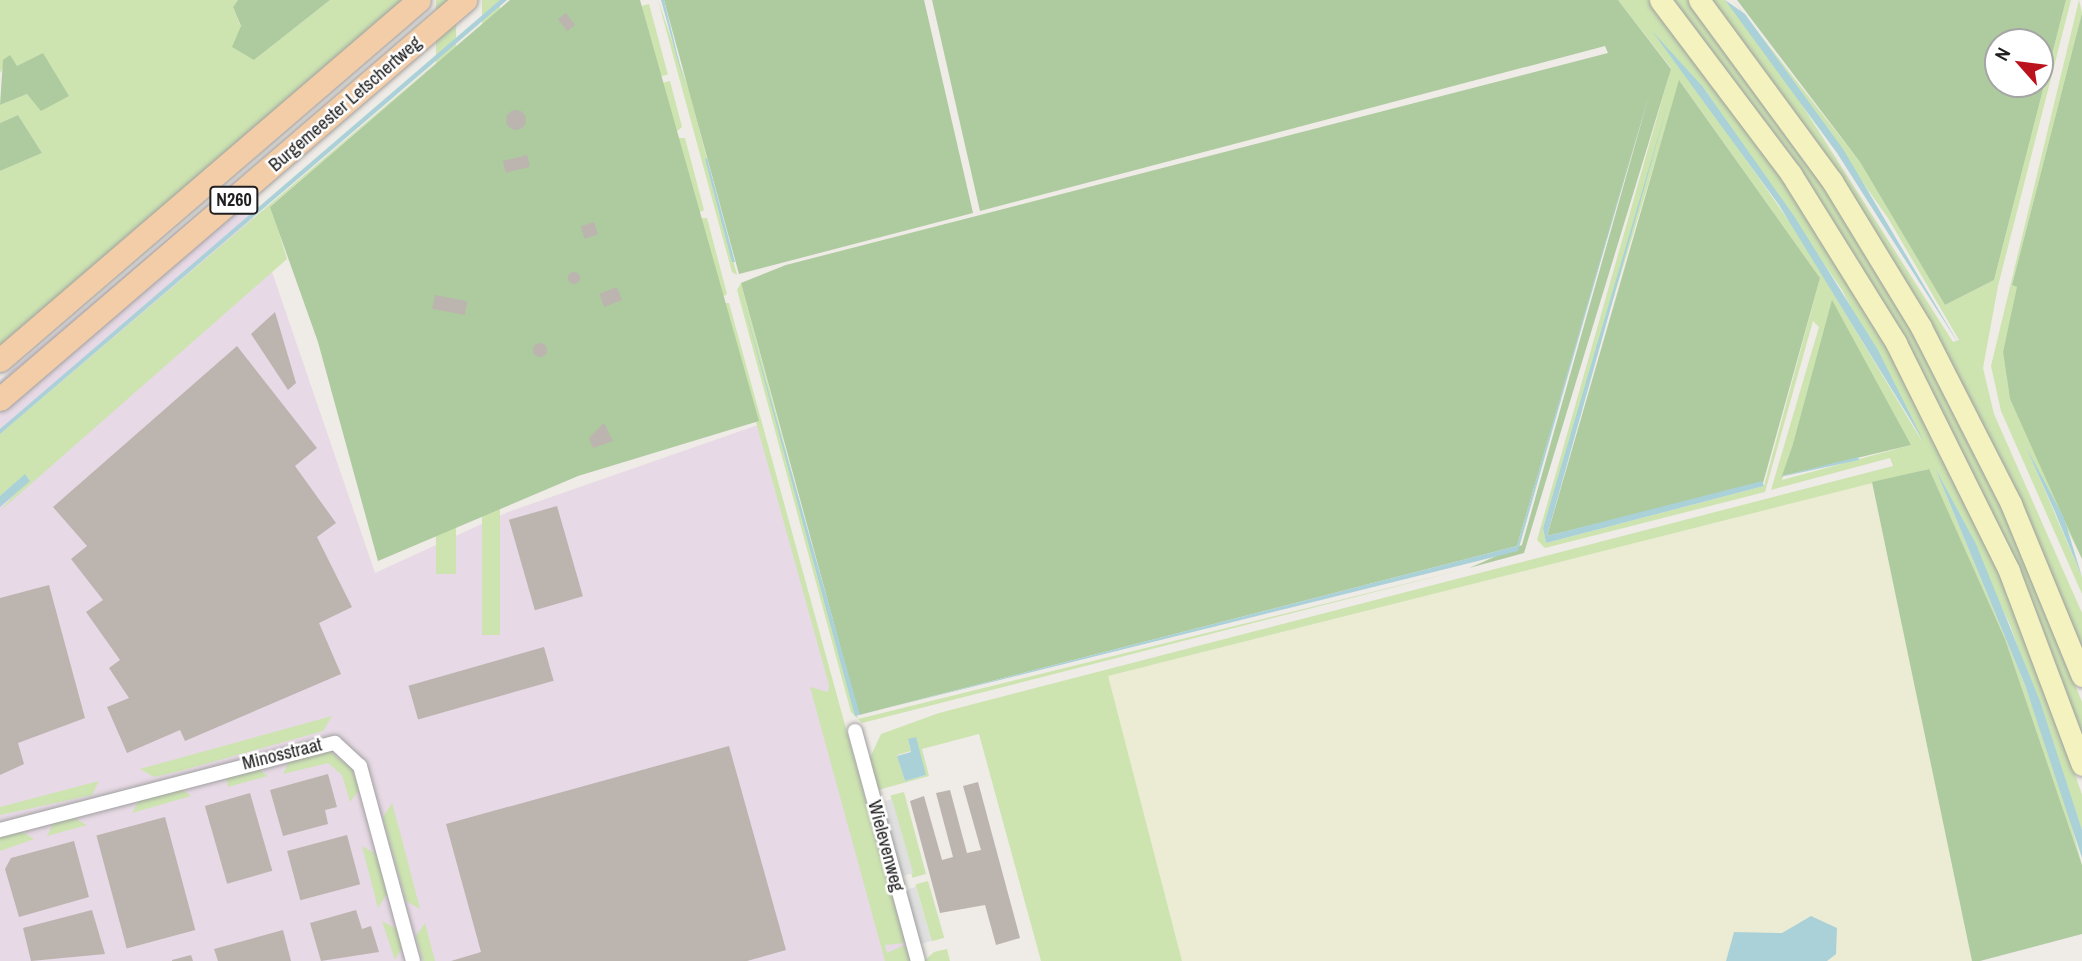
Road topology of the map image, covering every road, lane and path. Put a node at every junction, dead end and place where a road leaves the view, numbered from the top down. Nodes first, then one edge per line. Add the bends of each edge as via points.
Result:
1 (419, 0) edge
2 (465, 0) edge
3 (1660, 0) edge
4 (1699, 0) edge
5 (0, 360) edge
6 (0, 399) edge
7 (2082, 676) edge
8 (855, 732) dead end
9 (2082, 765) edge
10 (0, 830) edge
11 (413, 961) edge
12 (918, 961) edge

1 - 5 main road, Burgemeester Letschertweg / N260
2 - 6 main road, Burgemeester Letschertweg / N260
3 - 9 main road via 1791,174 1896,343 2009,571
4 - 7 main road via 1832,181 1921,327 2011,504
8 - 12 street, Wielevenweg
10 - 11 street, Minosstraat via 335,743 360,766

